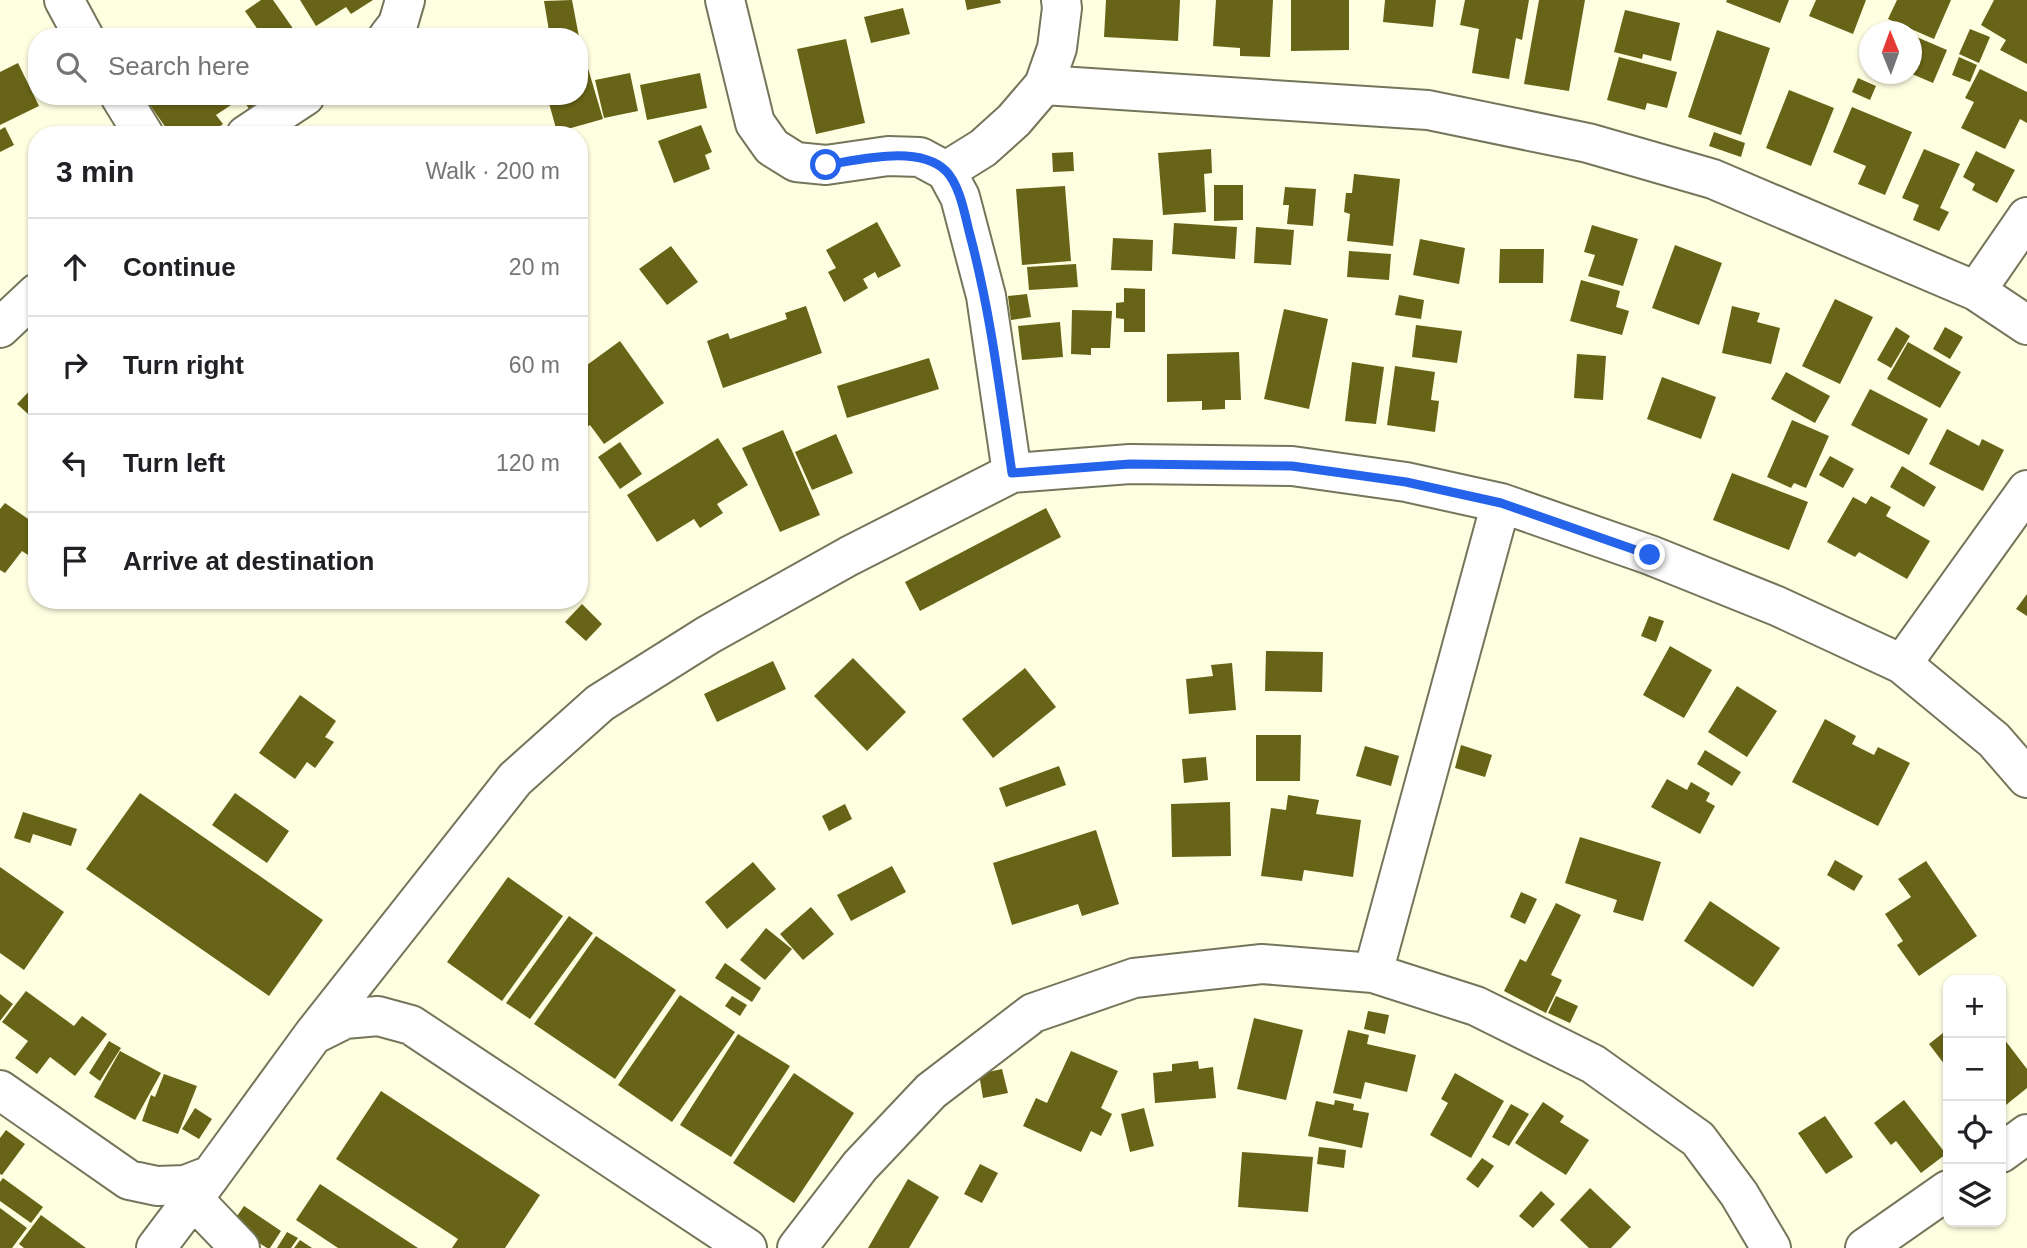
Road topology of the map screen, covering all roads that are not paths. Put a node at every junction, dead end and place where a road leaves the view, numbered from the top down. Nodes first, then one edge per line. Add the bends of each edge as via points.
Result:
1 (64, 0) edge
2 (405, 0) edge
3 (725, 0) edge
4 (1061, 0) edge
5 (79, 28) edge
6 (395, 28) edge
7 (1044, 85) junction
8 (126, 105) edge
9 (291, 105) edge
10 (138, 126) edge
11 (260, 126) edge
12 (946, 170) junction
13 (2027, 217) edge
14 (1976, 290) junction
15 (28, 302) edge
16 (2027, 325) edge
17 (0, 328) edge
18 (1012, 473) junction
19 (2027, 490) edge
20 (1501, 503) junction
21 (1902, 664) junction
22 (2027, 778) edge
23 (1373, 973) junction
24 (313, 1035) junction
25 (2, 1096) edge
26 (2027, 1134) edge
27 (2006, 1149) edge
28 (202, 1187) junction
29 (1943, 1193) edge
30 (156, 1248) edge
31 (240, 1248) edge
32 (747, 1248) edge
33 (797, 1248) edge
34 (1771, 1248) edge
35 (1865, 1248) edge

1 - 5 street
2 - 6 street
3 - 12 street via 755,122 772,147 796,162 826,165 888,156 920,157
4 - 7 street via 1057,48
7 - 12 street via 983,148
7 - 14 street via 1428,110 1588,143 1713,179
8 - 10 street
9 - 11 street
12 - 18 street via 960,197 986,296
13 - 14 street
14 - 16 street
15 - 17 street
18 - 20 street via 1130,464 1292,466 1406,482
18 - 24 street via 849,556 708,635 600,703 515,779
19 - 21 street
20 - 21 street via 1650,555 1777,606
20 - 23 street
21 - 22 street via 1994,740
23 - 33 street via 1262,964 1134,978 1032,1013 931,1091 860,1166
23 - 34 street via 1476,1006 1593,1064 1698,1139
24 - 28 street
24 - 32 street via 345,1020 378,1016 411,1025
25 - 28 street via 129,1180
26 - 27 street
28 - 30 street
28 - 31 street
29 - 35 street

